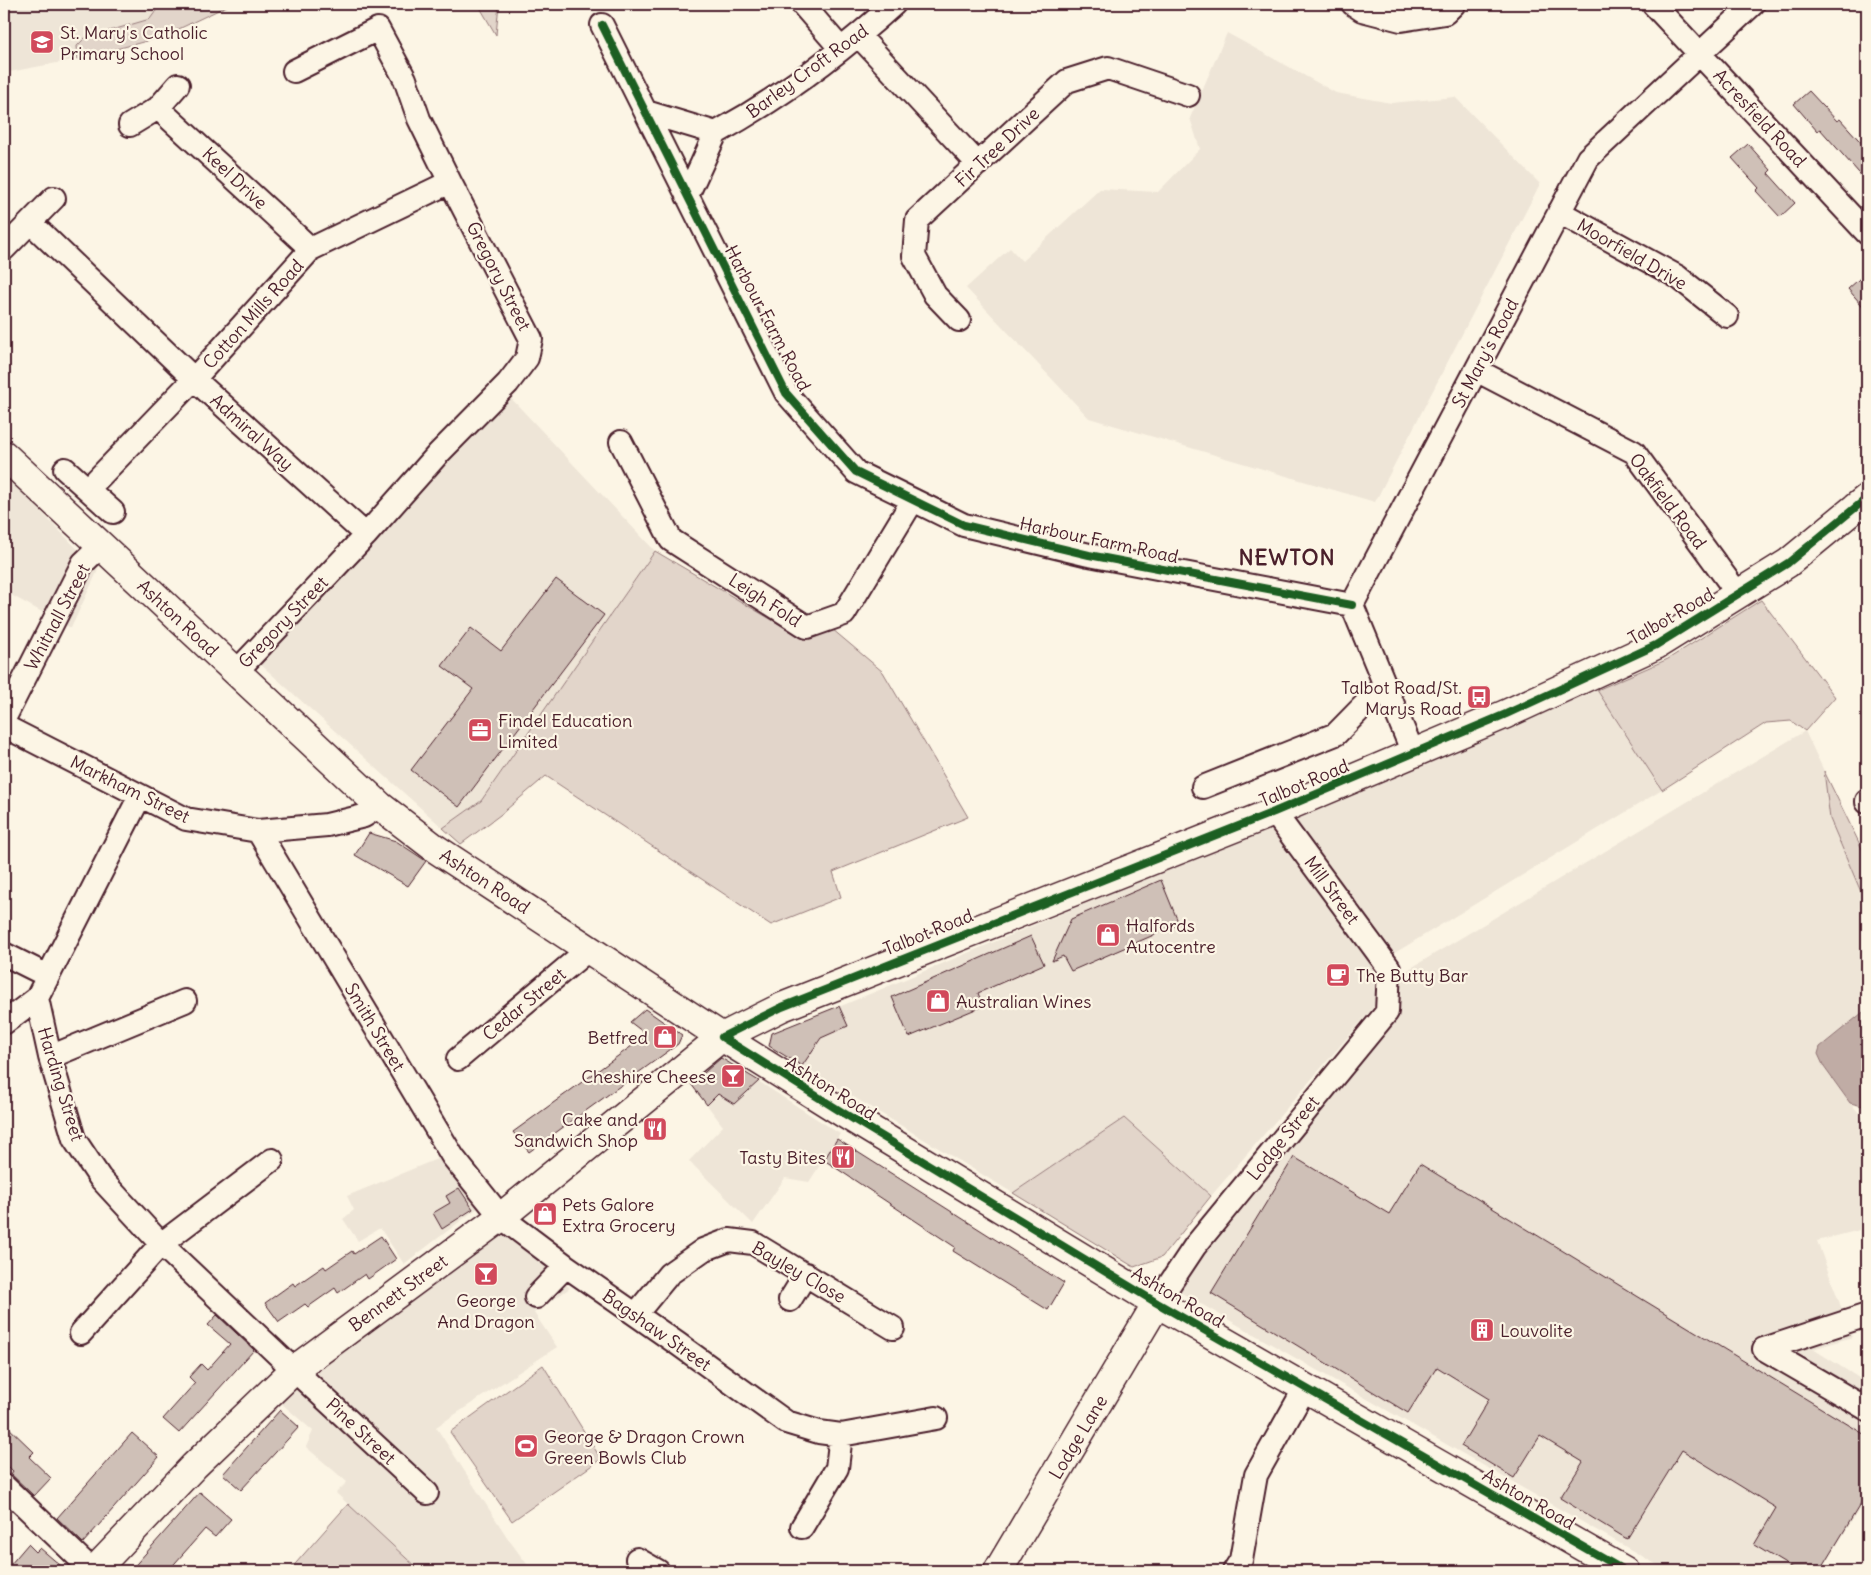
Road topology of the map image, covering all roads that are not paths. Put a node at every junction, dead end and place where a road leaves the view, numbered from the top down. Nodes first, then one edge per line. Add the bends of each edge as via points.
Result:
1 (802, 4) edge
2 (1353, 4) edge
3 (1454, 4) edge
4 (1653, 4) edge
5 (1752, 4) edge
6 (890, 5) edge
7 (602, 25) dead end
8 (859, 36) junction
9 (841, 49) junction
10 (1700, 54) junction
11 (294, 71) dead end
12 (178, 85) dead end
13 (1188, 95) dead end
14 (158, 108) junction
15 (646, 112) junction
16 (130, 125) dead end
17 (716, 133) junction
18 (978, 164) junction
19 (450, 182) junction
20 (687, 196) junction
21 (54, 198) dead end
22 (1559, 212) junction
23 (31, 223) junction
24 (1867, 233) edge
25 (4, 249) edge
26 (311, 249) junction
27 (1727, 316) dead end
28 (959, 320) dead end
29 (1476, 370) junction
30 (194, 379) junction
31 (621, 442) dead end
32 (4, 455) edge
33 (65, 469) dead end
34 (88, 489) junction
35 (1867, 498) edge
36 (913, 500) junction
37 (113, 512) dead end
38 (366, 535) junction
39 (101, 546) junction
40 (1738, 594) junction
41 (1352, 605) junction
42 (236, 672) junction
43 (1385, 684) junction
44 (4, 719) edge
45 (4, 726) edge
46 (1413, 753) junction
47 (1203, 787) dead end
48 (140, 796) junction
49 (380, 806) junction
50 (1274, 812) junction
51 (258, 832) junction
52 (589, 950) junction
53 (4, 954) edge
54 (1389, 968) joint
55 (48, 976) junction
56 (37, 998) junction
57 (185, 1001) dead end
58 (4, 1023) edge
59 (722, 1038) junction
60 (50, 1057) junction
61 (458, 1059) dead end
62 (272, 1160) dead end
63 (501, 1217) junction
64 (161, 1244) junction
65 (566, 1266) junction
66 (806, 1274) junction
67 (536, 1297) dead end
68 (790, 1300) dead end
69 (1157, 1303) junction
70 (636, 1314) junction
71 (1867, 1315) edge
72 (893, 1328) dead end
73 (81, 1333) dead end
74 (294, 1370) junction
75 (1305, 1388) junction
76 (1867, 1409) edge
77 (936, 1418) dead end
78 (830, 1433) junction
79 (4, 1486) edge
80 (428, 1493) dead end
81 (802, 1527) dead end
82 (637, 1559) dead end
83 (1244, 1568) edge
84 (94, 1571) edge
85 (658, 1571) edge
86 (998, 1571) edge
87 (1625, 1571) edge

1 - 9 street
2 - 3 street via 1362,10 1401,20 1445,13
4 - 10 street, Acresfield Road
5 - 10 street, St Mary's Road
6 - 8 street, Barley Croft Road
7 - 15 street, Harbour Farm Road
8 - 9 street, Barley Croft Road
8 - 18 street
9 - 17 street, Barley Croft Road via 755,111
10 - 22 street, St Mary's Road via 1588,158
10 - 24 street, Acresfield Road
11 - 19 street, Gregory Street via 378,29 405,79 419,119
12 - 14 street
13 - 18 street, Fir Tree Drive via 1108,68 1067,81
14 - 16 street
14 - 26 street, Keel Drive
15 - 17 street
15 - 20 street, Harbour Farm Road
17 - 20 street
18 - 28 street, Fir Tree Drive via 917,220 914,256 936,295
19 - 26 street, Cotton Mills Road
19 - 38 street, Gregory Street via 531,339 527,358 508,383 438,454
20 - 36 street, Harbour Farm Road via 786,393 856,472
21 - 23 street
22 - 27 street, Moorfield Drive via 1678,277
22 - 29 street, St Mary's Road
23 - 25 street
23 - 30 street, Admiral Way
26 - 30 street, Cotton Mills Road
29 - 40 street, Oakfield Road via 1634,452
29 - 41 street, St Mary's Road
30 - 34 street, Cotton Mills Road
30 - 38 street, Admiral Way
31 - 36 street, Leigh Fold via 671,540 807,627 844,614
32 - 39 street, Ashton Road
33 - 34 street
34 - 37 street
35 - 40 street, Talbot Road via 1788,563
36 - 41 street, Harbour Farm Road via 964,526 1090,555
38 - 42 street, Gregory Street
39 - 42 street, Ashton Road
39 - 44 street, Whitnall Street via 83,563
40 - 46 street, Talbot Road via 1656,646
41 - 43 street
42 - 49 street, Ashton Road
43 - 46 street
43 - 47 street via 1336,734
45 - 48 street, Markham Street
46 - 50 street, Talbot Road
48 - 51 street, Markham Street via 186,819
48 - 55 street
49 - 51 street, Markham Street via 364,816 327,825
49 - 52 street, Ashton Road via 436,849
50 - 54 street, Mill Street
50 - 59 street, Talbot Road via 782,1006
51 - 63 street, Smith Street via 453,1157
52 - 59 street, Ashton Road
52 - 61 street, Cedar Street
53 - 55 street
54 - 69 street, Lodge Street via 1387,1012 1195,1246
55 - 56 street
56 - 58 street
56 - 60 street, Harding Street
57 - 60 street
59 - 63 street, Bennett Street
59 - 69 street, Ashton Road
60 - 64 street, Harding Street via 74,1139 100,1178
62 - 64 street
63 - 65 street, Bagshaw Street
63 - 74 street, Bennett Street
64 - 73 street
64 - 74 street, Harding Street
65 - 67 street
65 - 70 street, Bagshaw Street
66 - 68 street
66 - 70 street, Bayley Close via 753,1243 728,1240 703,1250 669,1274
66 - 72 street, Bayley Close
69 - 75 street, Ashton Road
69 - 86 street, Lodge Lane
70 - 78 street, Bagshaw Street via 786,1422
71 - 76 street via 1764,1349
74 - 80 street, Pine Street
74 - 84 street, Bennett Street via 194,1466
75 - 83 street via 1256,1474
75 - 87 street, Ashton Road
77 - 78 street
78 - 81 street via 837,1468
79 - 84 street
82 - 85 street

